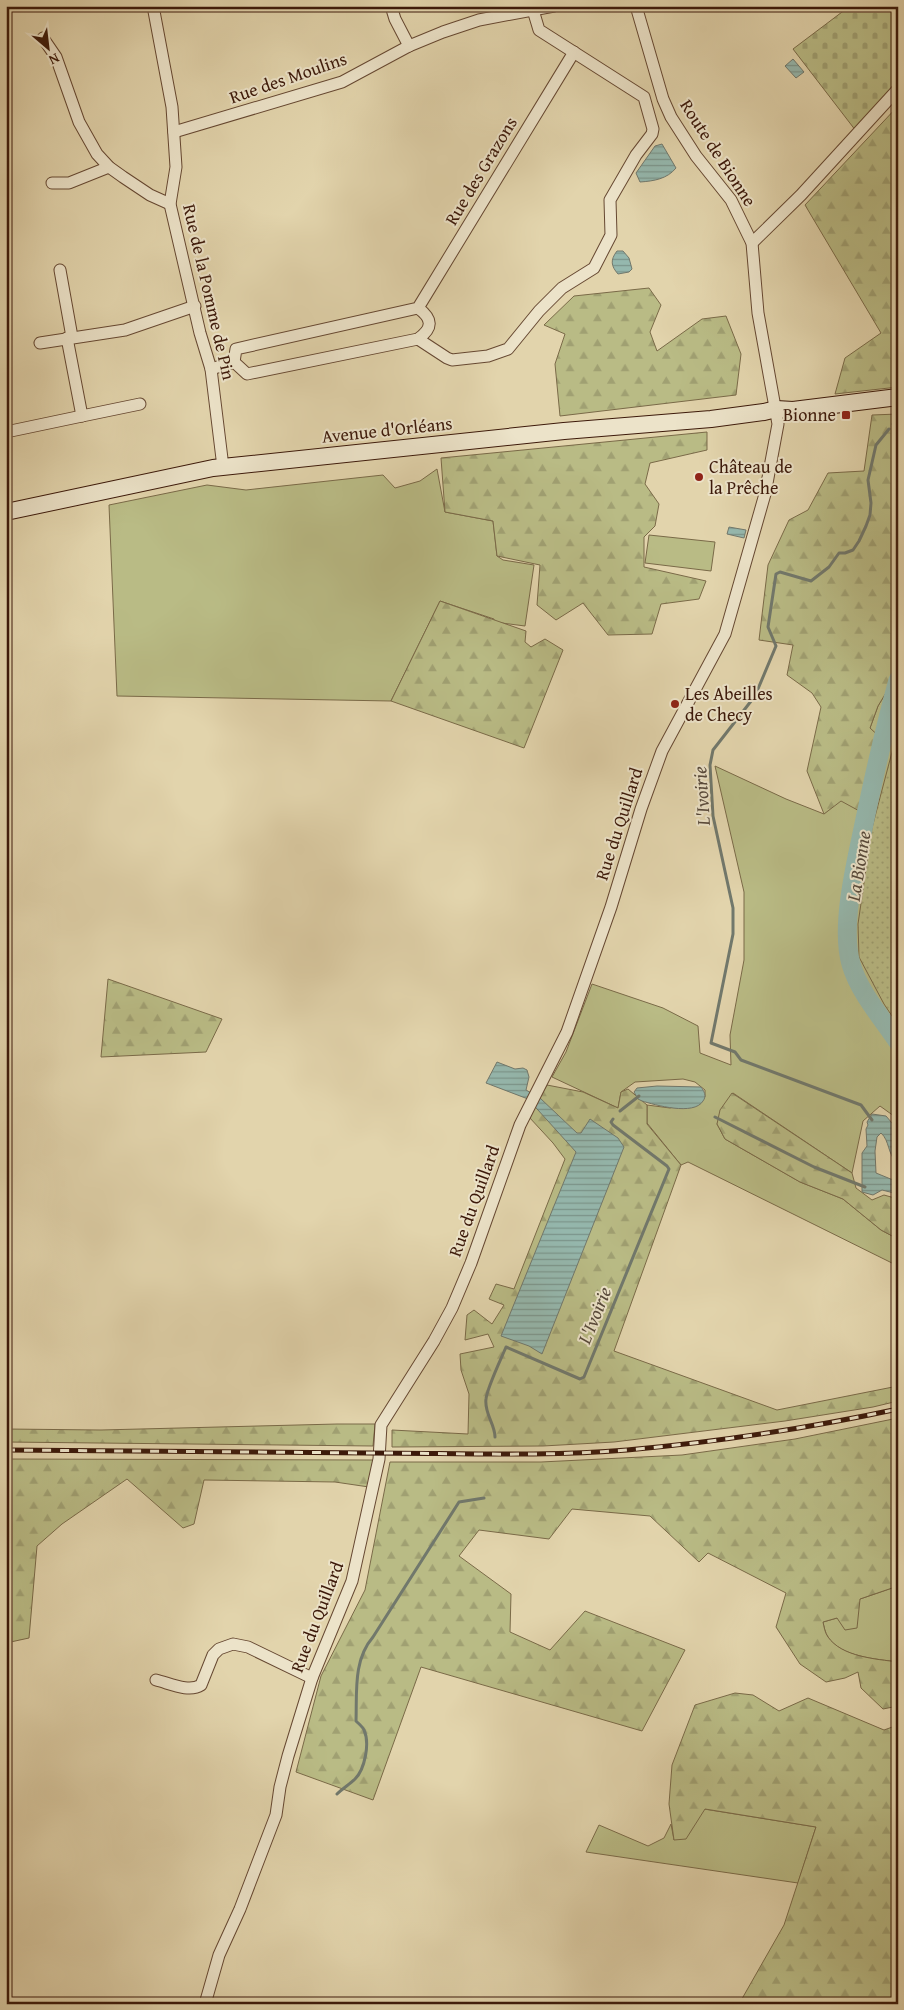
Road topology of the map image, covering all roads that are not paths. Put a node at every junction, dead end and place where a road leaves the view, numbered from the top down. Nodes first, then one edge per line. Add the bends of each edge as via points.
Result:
1 (153, 6) edge
2 (391, 6) edge
3 (554, 6) edge
4 (636, 6) edge
5 (533, 10) junction
6 (43, 38) dead end
7 (409, 46) junction
8 (574, 52) junction
9 (898, 89) edge
10 (174, 132) junction
11 (109, 167) junction
12 (52, 183) dead end
13 (170, 204) junction
14 (752, 243) junction
15 (60, 270) dead end
16 (194, 306) junction
17 (418, 308) junction
18 (70, 338) junction
19 (418, 339) junction
20 (40, 343) dead end
21 (234, 362) junction
22 (211, 369) junction
23 (898, 397) edge
24 (140, 404) dead end
25 (776, 409) junction
26 (82, 416) junction
27 (6, 432) edge
28 (223, 467) junction
29 (6, 512) edge
30 (312, 1678) junction
31 (156, 1680) dead end
32 (205, 2004) edge

1 - 10 street, Rue de la Pomme de Pin
2 - 7 street
3 - 5 street, Rue des Moulins
4 - 14 street, Route de Bionne via 663,99 672,118 696,156 731,200
5 - 7 street, Rue des Moulins via 479,20
5 - 8 street via 539,30
6 - 11 street via 56,57 79,122 96,154
7 - 10 street, Rue des Moulins via 342,82
8 - 17 street, Rue des Grazons
8 - 19 street via 644,96 653,129 610,200 611,235 594,268 562,288 508,349 488,356 452,360
9 - 14 street via 801,195
10 - 13 street, Rue de la Pomme de Pin via 176,167
11 - 12 street via 68,183
11 - 13 street via 150,195
13 - 16 street, Rue de la Pomme de Pin
14 - 25 street, Route de Bionne via 758,313
15 - 18 street
16 - 18 street via 125,330
16 - 22 street, Rue de la Pomme de Pin
17 - 19 street via 426,314 430,326 428,332
17 - 21 street via 236,349
18 - 20 street
18 - 26 street
19 - 21 street via 247,374
21 - 22 street
22 - 28 street, Rue de la Pomme de Pin
23 - 25 main road, Avenue d'Orléans via 793,410
24 - 26 street
25 - 28 main road, Avenue d'Orléans via 711,419
25 - 30 street, Rue du Quillard via 778,424 765,494 725,634 662,751 567,1032 520,1125 452,1308 381,1425 379,1460 352,1581
26 - 27 street
28 - 29 main road, Avenue d'Orléans
30 - 31 street via 248,1647 233,1644 213,1655 201,1685 196,1688
30 - 32 street, Rue du Quillard via 286,1764 276,1815 219,1955

